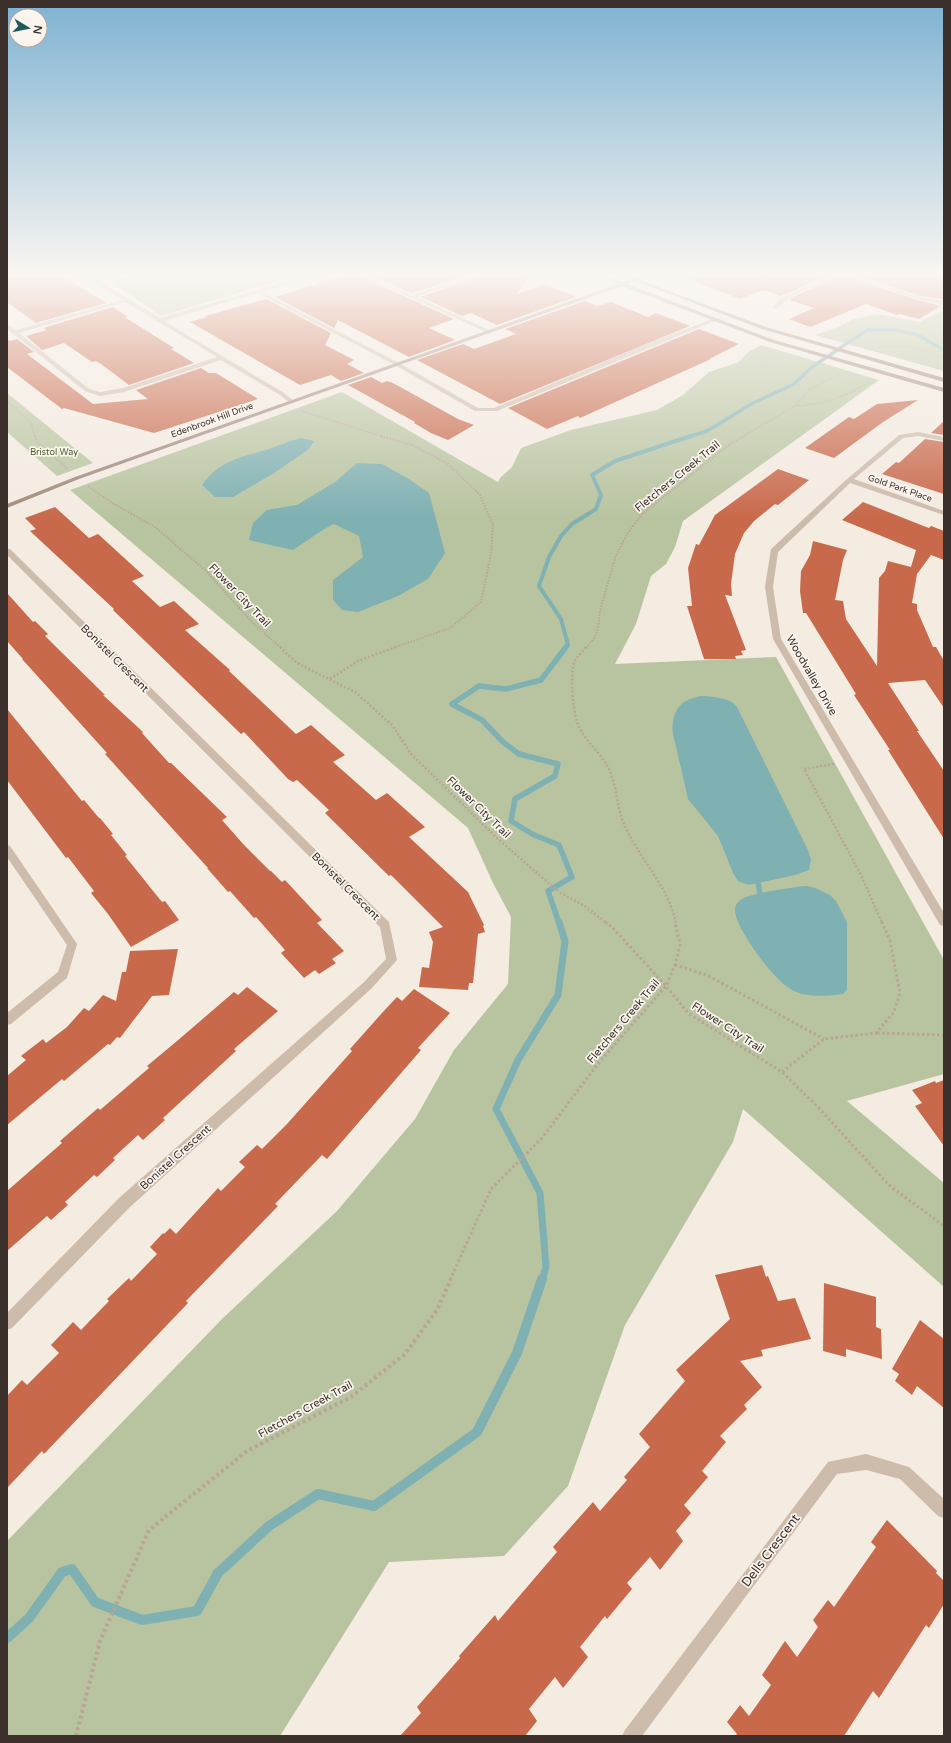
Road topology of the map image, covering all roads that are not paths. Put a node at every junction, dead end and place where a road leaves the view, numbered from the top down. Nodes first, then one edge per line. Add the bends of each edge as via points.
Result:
1 (44, 355) edge
2 (217, 355) edge
3 (380, 355) edge
4 (421, 355) edge
5 (626, 355) edge
6 (822, 355) edge
7 (859, 355) edge
8 (221, 358) junction
9 (397, 364) junction
10 (944, 380) edge
11 (944, 390) edge
12 (292, 402) junction
13 (944, 439) edge
14 (849, 480) junction
15 (7, 506) edge
16 (944, 513) edge
17 (7, 551) edge
18 (7, 849) edge
19 (944, 922) edge
20 (7, 1020) edge
21 (7, 1324) edge
22 (944, 1510) edge
23 (631, 1736) edge

1 - 8 street via 87,390 100,394 124,390
2 - 8 street
3 - 9 street
4 - 9 main road, Edenbrook Hill Drive
5 - 9 street via 495,410 477,410
6 - 11 main road
7 - 10 main road
8 - 12 street
9 - 12 main road, Edenbrook Hill Drive
12 - 15 main road, Edenbrook Hill Drive
13 - 14 street, Woodvalley Drive via 918,434 901,436
14 - 16 street, Gold Park Place
14 - 19 street, Woodvalley Drive via 774,551 769,587 777,639
17 - 21 street, Bonistel Crescent via 385,925 392,960 367,986 124,1203
18 - 20 street via 72,944 63,975
22 - 23 street, Dells Crescent via 904,1472 866,1462 833,1467

